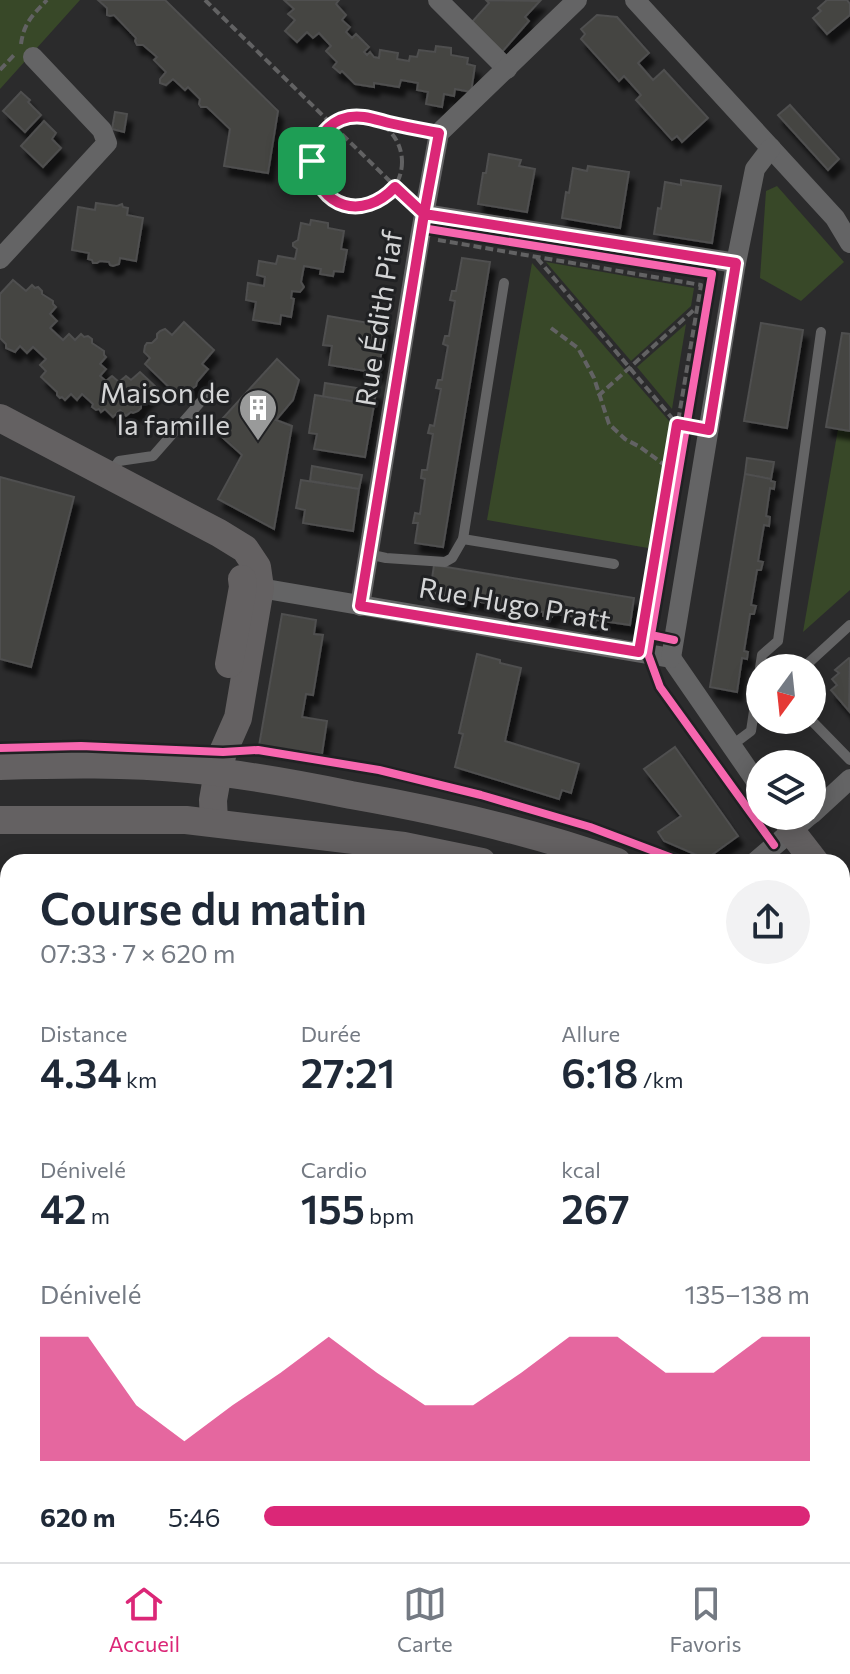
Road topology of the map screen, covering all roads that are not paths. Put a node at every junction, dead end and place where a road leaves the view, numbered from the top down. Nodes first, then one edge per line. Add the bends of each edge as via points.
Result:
1 (438, 0) edge
2 (577, 0) edge
3 (635, 0) edge
4 (33, 57) dead end
5 (507, 69) junction
6 (771, 148) junction
7 (422, 226) junction
8 (850, 243) edge
9 (0, 259) edge
10 (728, 262) junction
11 (504, 283) dead end
12 (821, 332) dead end
13 (205, 397) dead end
14 (0, 418) edge
15 (109, 476) junction
16 (463, 539) junction
17 (368, 554) junction
18 (614, 564) dead end
19 (252, 587) junction
20 (360, 606) junction
21 (850, 625) edge
22 (763, 654) edge
23 (818, 654) edge
24 (671, 658) junction
25 (747, 734) edge
26 (825, 734) edge
27 (731, 746) junction
28 (850, 760) edge
29 (0, 766) edge
30 (746, 767) edge
31 (850, 779) edge
32 (217, 787) junction
33 (826, 797) edge
34 (0, 820) edge
35 (787, 830) edge
36 (802, 830) edge
37 (443, 854) edge
38 (594, 854) edge
39 (763, 854) edge
40 (812, 854) edge

1 - 5 street
2 - 5 street
3 - 6 street
4 - 9 street via 102,130 107,143
5 - 7 street, Rue Édith Piaf via 439,133
6 - 8 street via 835,218
6 - 10 street via 755,169
7 - 10 street via 512,228
7 - 17 street, Rue Édith Piaf
10 - 24 street via 709,430
11 - 16 lane
12 - 22 lane via 778,641
13 - 15 lane via 153,456 119,461
14 - 15 main road
15 - 19 main road via 245,549 257,567
16 - 17 lane via 445,562
16 - 18 lane
17 - 20 street, Rue Édith Piaf
19 - 20 street, Rue Hugo Pratt
19 - 32 main road via 238,718
20 - 24 street, Rue Hugo Pratt
21 - 23 lane
24 - 27 street
25 - 27 lane
26 - 28 lane
27 - 30 street
29 - 32 main road via 186,769
31 - 33 street
32 - 34 main road via 202,802 122,801 43,819
32 - 37 main road
32 - 38 main road via 257,777 441,812
35 - 39 street
36 - 40 main road

